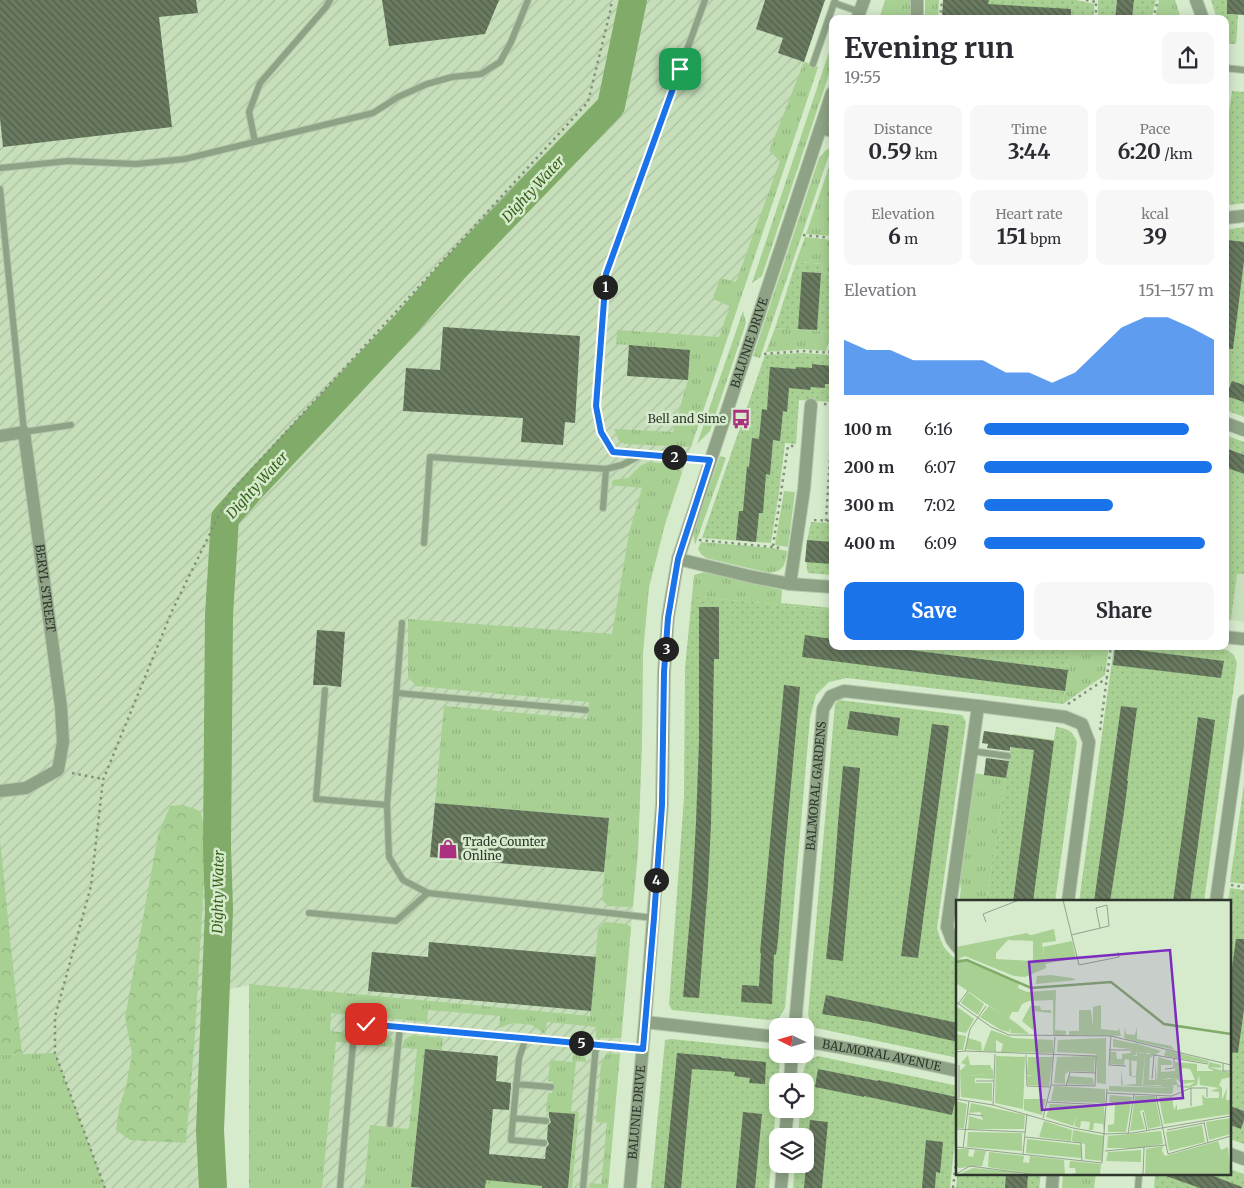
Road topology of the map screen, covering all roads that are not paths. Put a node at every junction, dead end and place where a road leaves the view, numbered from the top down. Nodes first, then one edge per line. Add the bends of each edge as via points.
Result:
1 (330, 0) edge
2 (528, 0) edge
3 (705, 0) edge
4 (917, 0) edge
5 (1196, 0) edge
6 (835, 2) edge
7 (860, 10) edge
8 (830, 15) edge
9 (917, 15) edge
10 (1202, 15) edge
11 (829, 19) edge
12 (813, 64) dead end
13 (1229, 68) edge
14 (1244, 70) edge
15 (829, 115) edge
16 (827, 130) edge
17 (255, 142) junction
18 (0, 168) edge
19 (0, 189) edge
20 (1244, 216) edge
21 (1229, 218) edge
22 (811, 406) dead end
23 (1229, 424) edge
24 (72, 425) dead end
25 (1244, 430) edge
26 (24, 432) junction
27 (0, 436) edge
28 (641, 455) junction
29 (710, 460) junction
30 (606, 469) junction
31 (603, 508) dead end
32 (424, 543) dead end
33 (678, 559) junction
34 (790, 584) junction
35 (829, 587) edge
36 (402, 623) dead end
37 (1229, 637) edge
38 (1244, 639) edge
39 (324, 690) dead end
40 (397, 692) junction
41 (1244, 701) edge
42 (978, 706) junction
43 (586, 710) dead end
44 (971, 751) junction
45 (1008, 756) dead end
46 (0, 791) edge
47 (387, 805) junction
48 (428, 893) junction
49 (1068, 900) edge
50 (1216, 900) edge
51 (309, 913) dead end
52 (654, 918) junction
53 (956, 945) edge
54 (796, 1018) edge
55 (645, 1022) junction
56 (400, 1027) junction
57 (769, 1036) edge
58 (526, 1038) junction
59 (814, 1043) edge
60 (596, 1045) junction
61 (643, 1049) junction
62 (956, 1071) edge
63 (516, 1084) junction
64 (550, 1087) dead end
65 (513, 1118) junction
66 (546, 1121) dead end
67 (390, 1124) dead end
68 (544, 1143) dead end
69 (1232, 1155) edge
70 (1244, 1159) edge
71 (782, 1173) edge
72 (340, 1188) edge
73 (583, 1188) edge
74 (630, 1188) edge
75 (781, 1188) edge

1 - 17 lane via 260,83 248,112
2 - 17 lane via 512,42 500,62 480,74 427,84 373,113
3 - 28 lane via 606,274 596,406 601,432 613,452
4 - 9 street
5 - 10 street
6 - 7 lane
6 - 8 lane
11 - 12 lane
13 - 14 lane
15 - 16 street, BALUNIE DRIVE
16 - 29 street, BALUNIE DRIVE
17 - 18 lane via 185,159 136,164 68,161
19 - 26 lane
20 - 21 street
22 - 34 street via 804,490
23 - 25 street
24 - 26 lane
26 - 27 street
26 - 46 street, BERYL STREET via 63,742 58,770 26,788
28 - 29 lane
28 - 30 lane
29 - 33 street, BALUNIE DRIVE
30 - 31 lane
30 - 32 lane via 430,457
33 - 34 street
33 - 52 street, BALUNIE DRIVE via 668,618 664,672 662,805
34 - 35 street
36 - 40 lane
37 - 38 street
39 - 47 lane via 316,799
40 - 43 lane
40 - 47 lane
41 - 50 street
42 - 44 street
42 - 49 street, BALMORAL GARDENS via 1065,717 1082,724 1089,742
42 - 54 street, BALMORAL GARDENS via 844,691 831,696 827,702
44 - 45 lane
44 - 53 street via 947,927
47 - 48 lane via 389,857 403,880
48 - 51 lane via 396,921
48 - 52 lane
52 - 55 street, BALUNIE DRIVE
55 - 57 street
55 - 61 street, BALUNIE DRIVE
56 - 58 lane
56 - 67 lane
56 - 72 lane via 366,1024 357,1032 353,1044
58 - 60 lane
58 - 63 lane via 518,1058
59 - 62 street, BALMORAL AVENUE
60 - 61 lane
60 - 73 lane
61 - 74 street, BALUNIE DRIVE
63 - 64 lane
63 - 65 lane
65 - 66 lane
65 - 68 lane via 511,1140
69 - 70 street
71 - 75 street

